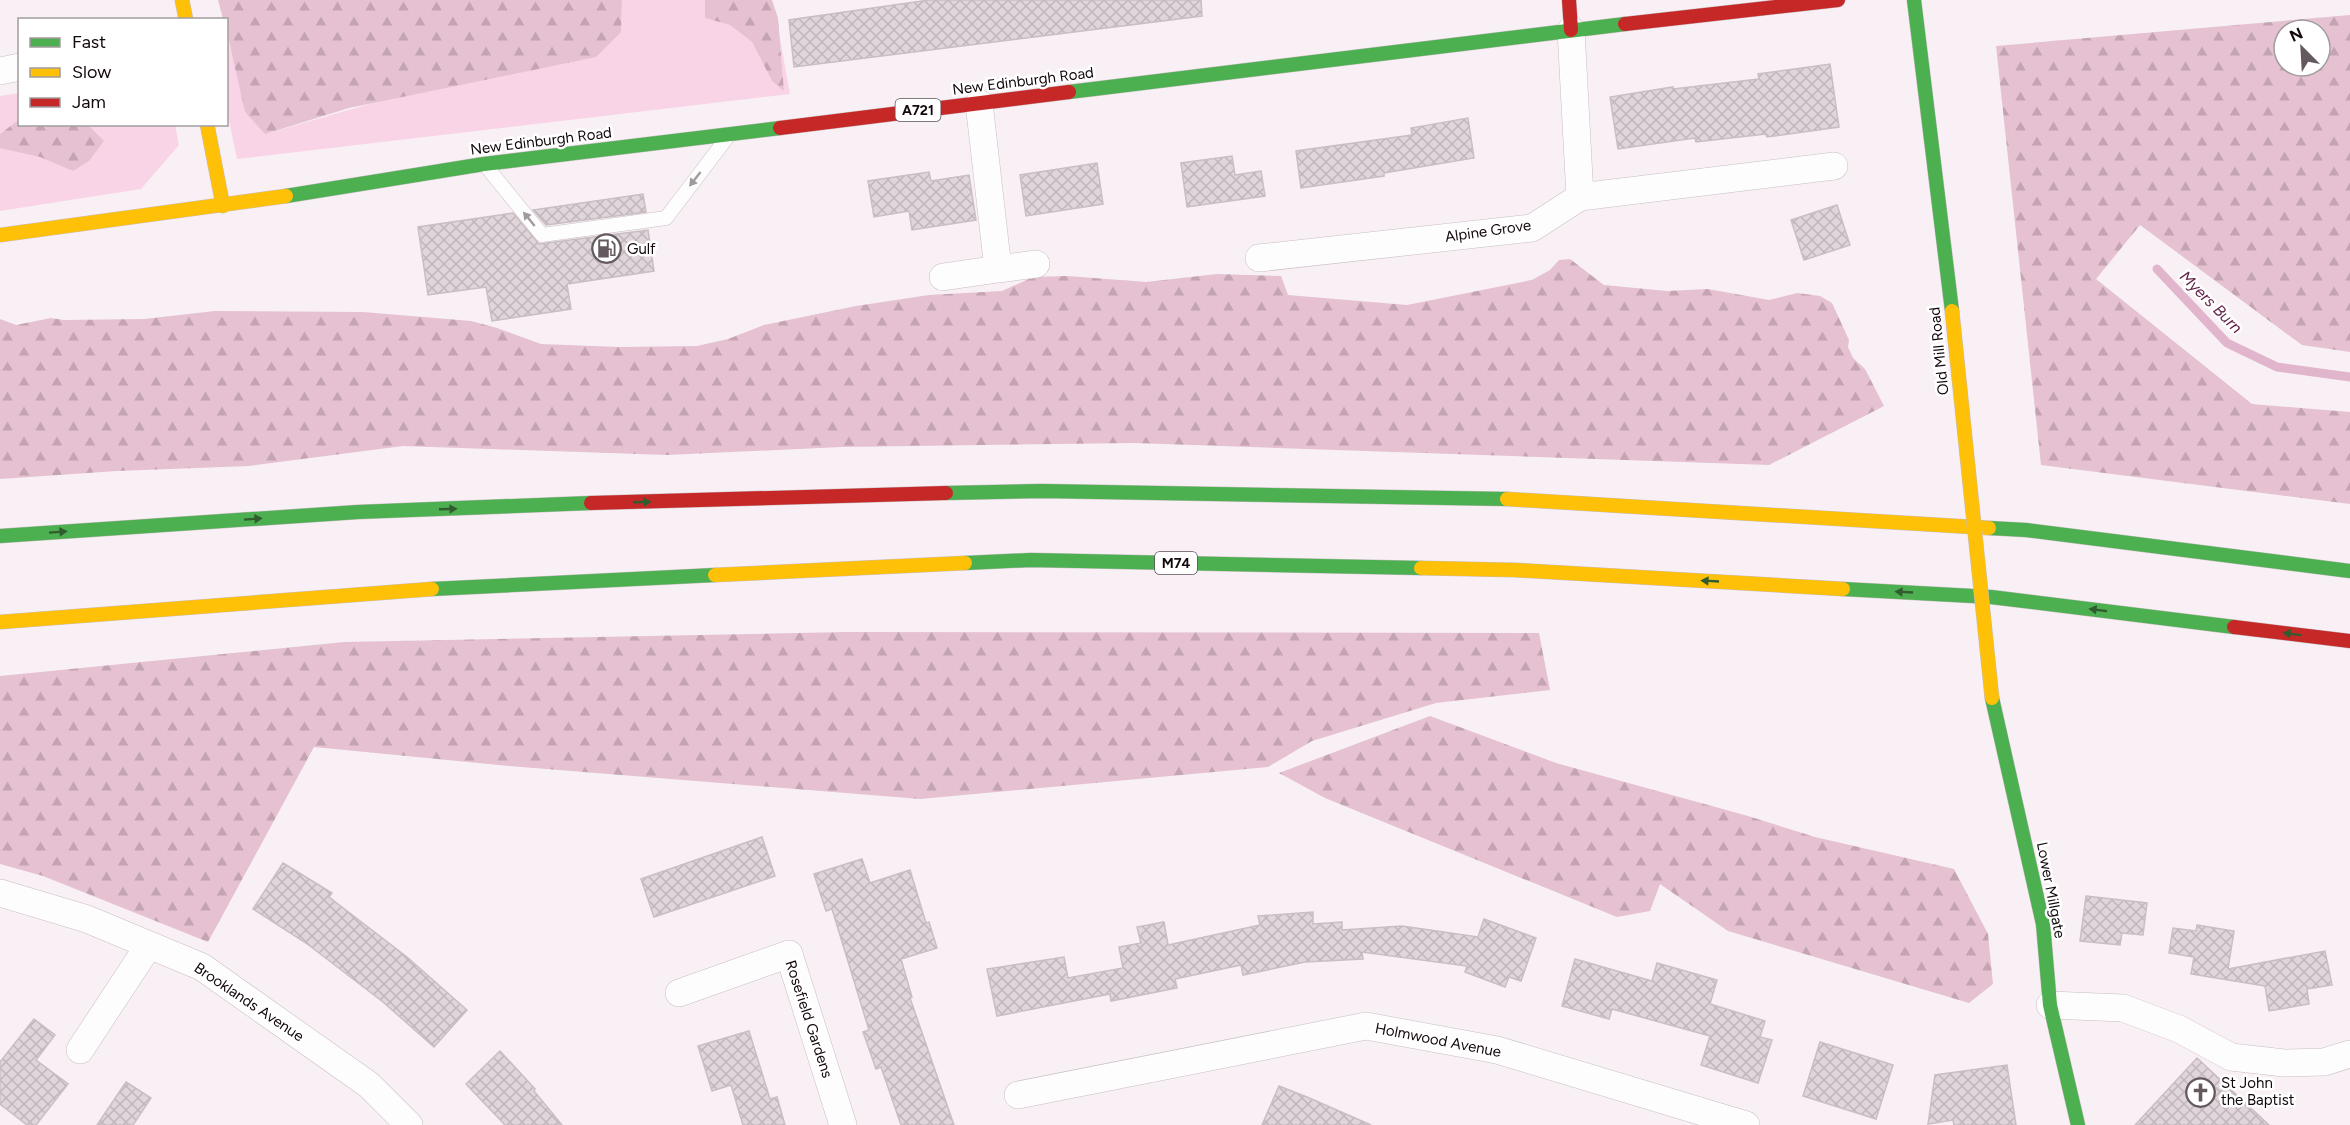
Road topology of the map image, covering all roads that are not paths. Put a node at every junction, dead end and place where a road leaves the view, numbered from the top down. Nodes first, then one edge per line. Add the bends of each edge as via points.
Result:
1 (182, 0) edge
2 (1569, 0) edge
3 (1838, 0) edge
4 (1914, 0) edge
5 (186, 18) edge
6 (1571, 30) junction
7 (18, 67) edge
8 (0, 71) edge
9 (979, 103) junction
10 (207, 126) edge
11 (732, 133) junction
12 (484, 164) junction
13 (1834, 166) dead end
14 (1580, 197) junction
15 (223, 206) junction
16 (0, 235) edge
17 (1259, 258) dead end
18 (1036, 264) dead end
19 (998, 269) junction
20 (943, 277) dead end
21 (0, 536) edge
22 (2350, 571) edge
23 (0, 622) edge
24 (2350, 640) edge
25 (1992, 699) joint
26 (0, 893) edge
27 (149, 945) junction
28 (679, 993) dead end
29 (2050, 1005) junction
30 (80, 1050) dead end
31 (2350, 1054) edge
32 (1018, 1095) dead end
33 (409, 1125) edge
34 (843, 1125) edge
35 (1746, 1125) edge
36 (2078, 1125) edge

1 - 5 main road
2 - 6 main road
3 - 6 main road, New Edinburgh Road / A721
4 - 25 main road, Old Mill Road, bridge via 1952,311
6 - 9 main road, New Edinburgh Road / A721
6 - 14 street
7 - 8 street
9 - 11 main road, New Edinburgh Road / A721
9 - 19 street
10 - 15 main road
11 - 12 main road, New Edinburgh Road / A721
11 -> 12 lane via 666,218 542,235
12 - 15 main road, New Edinburgh Road / A721
13 - 14 street
14 - 17 street, Alpine Grove via 1532,228
15 - 16 main road, New Edinburgh Road / A721
18 - 19 street
19 - 20 street
21 -> 22 main road via 358,512 727,498 1065,492 1500,499 2014,529
24 -> 23 main road, M74 via 1979,596 1515,570 1031,560 458,587
25 - 29 main road, Lower Millgate via 2043,924
26 - 27 street, Brooklands Avenue via 87,919
27 - 30 street
27 - 33 street, Brooklands Avenue via 202,967 369,1085
28 - 34 street, Rosefield Gardens via 789,954
29 - 31 street via 2123,1008 2179,1029 2231,1057 2284,1063 2324,1062
29 - 36 main road, Lower Millgate
32 - 35 street, Holmwood Avenue via 1366,1026 1497,1050

